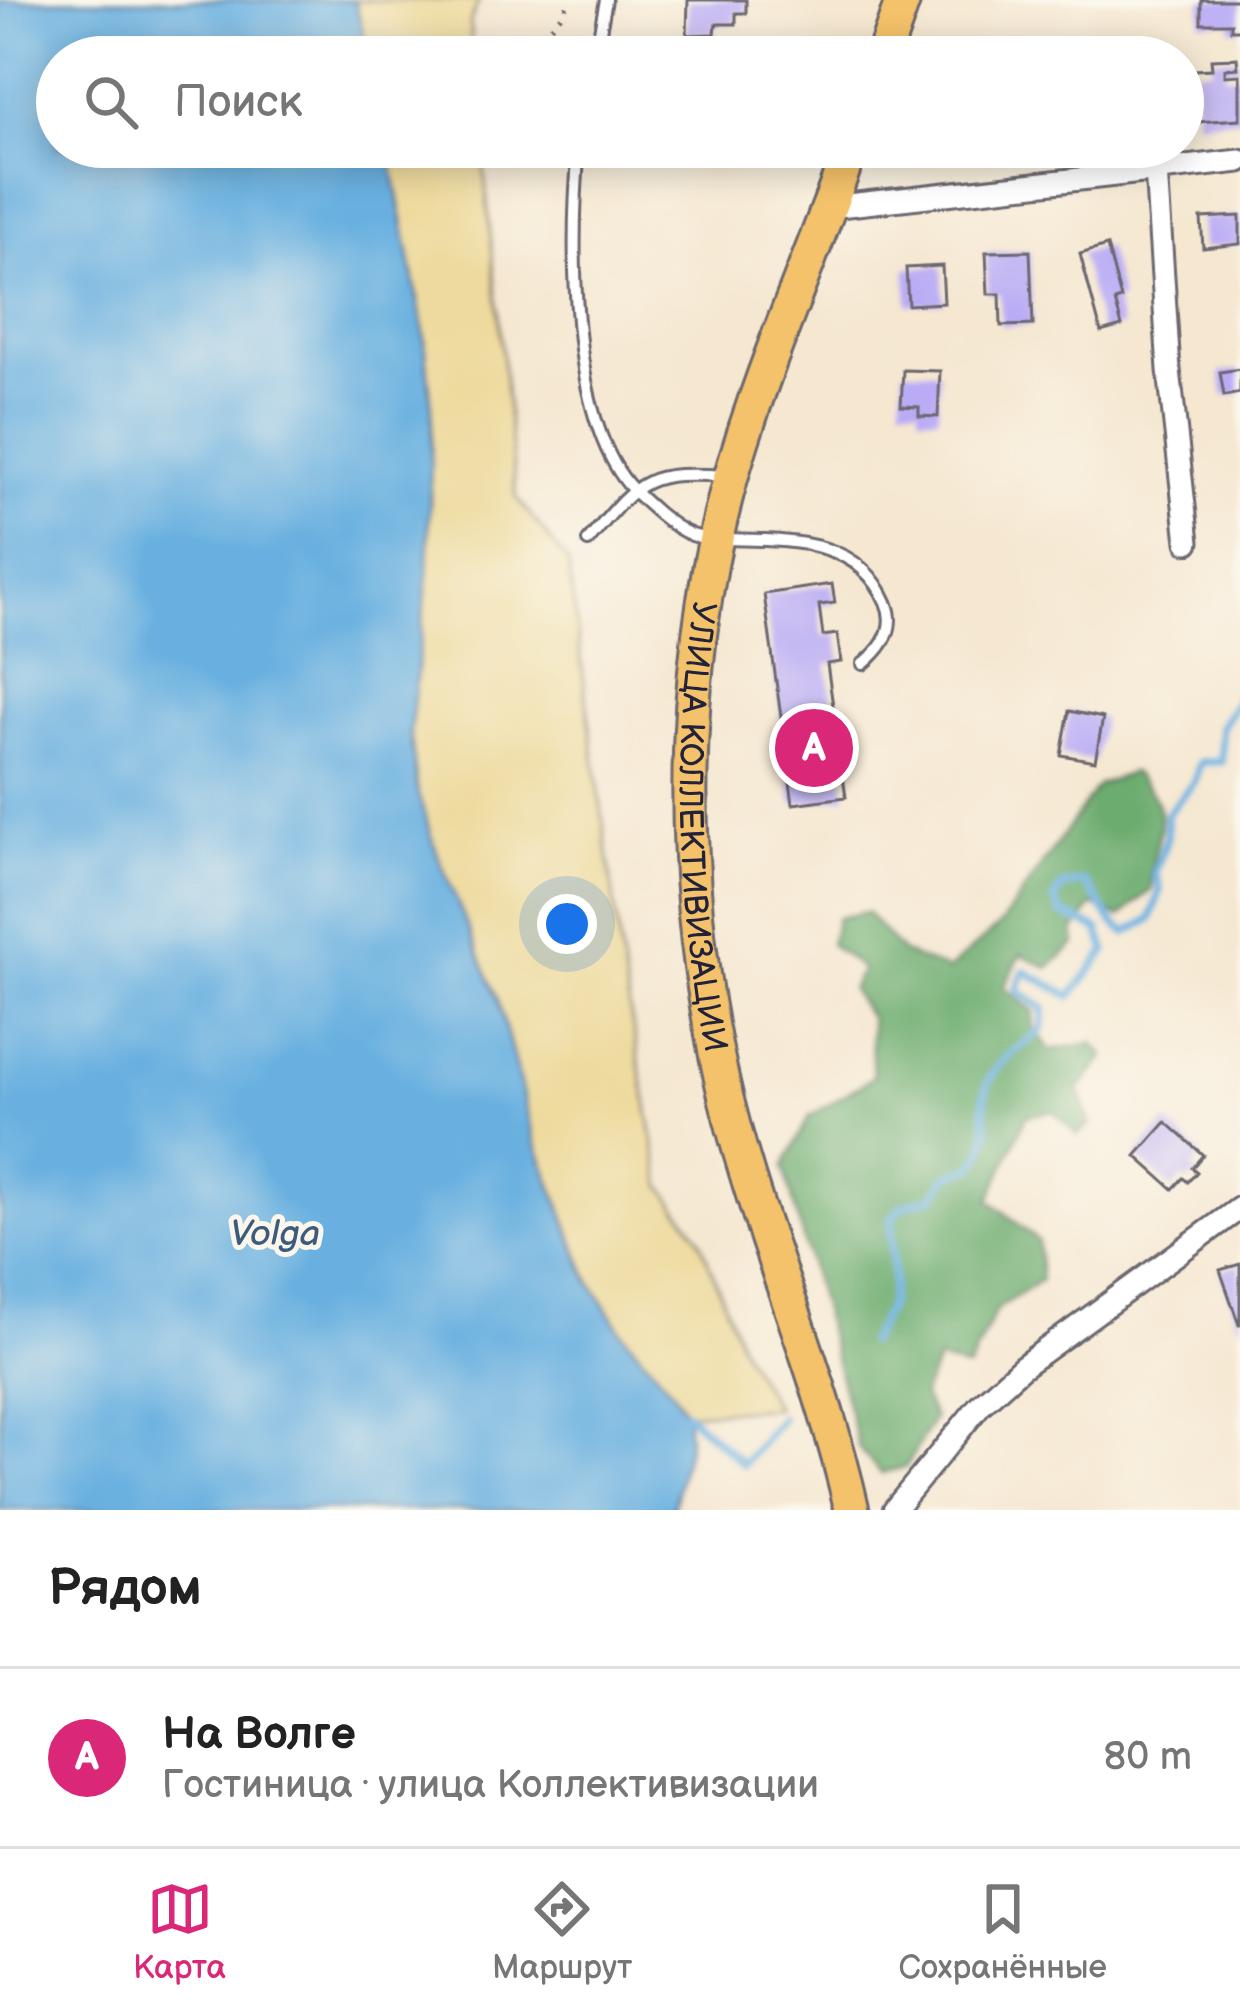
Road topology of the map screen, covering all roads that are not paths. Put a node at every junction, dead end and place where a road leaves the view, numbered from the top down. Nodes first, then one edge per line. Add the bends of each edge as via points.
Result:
1 (606, 0) edge
2 (903, 0) edge
3 (599, 36) edge
4 (890, 36) edge
5 (1240, 161) edge
6 (1204, 164) edge
7 (578, 168) edge
8 (844, 168) edge
9 (1166, 168) edge
10 (1156, 169) junction
11 (830, 208) junction
12 (732, 476) junction
13 (632, 489) junction
14 (716, 538) junction
15 (588, 541) dead end
16 (1188, 542) dead end
17 (863, 664) dead end
18 (1240, 1208) edge
19 (852, 1510) edge
20 (893, 1510) edge

1 - 3 lane
2 - 4 main road
5 - 6 street
7 - 13 lane via 573,241 585,380 608,451
8 - 11 main road, УЛИЦА КОЛЛЕКТИВИЗАЦИИ
9 - 10 street
10 - 11 street
10 - 16 street
11 - 12 main road, УЛИЦА КОЛЛЕКТИВИЗАЦИИ
12 - 13 lane via 675,473
12 - 14 main road, УЛИЦА КОЛЛЕКТИВИЗАЦИИ
13 - 14 lane via 684,531
13 - 15 lane
14 - 17 lane via 807,542 860,565 890,610 886,638
14 - 19 main road, УЛИЦА КОЛЛЕКТИВИЗАЦИИ via 692,743 707,995 727,1102
18 - 20 street via 1022,1367

